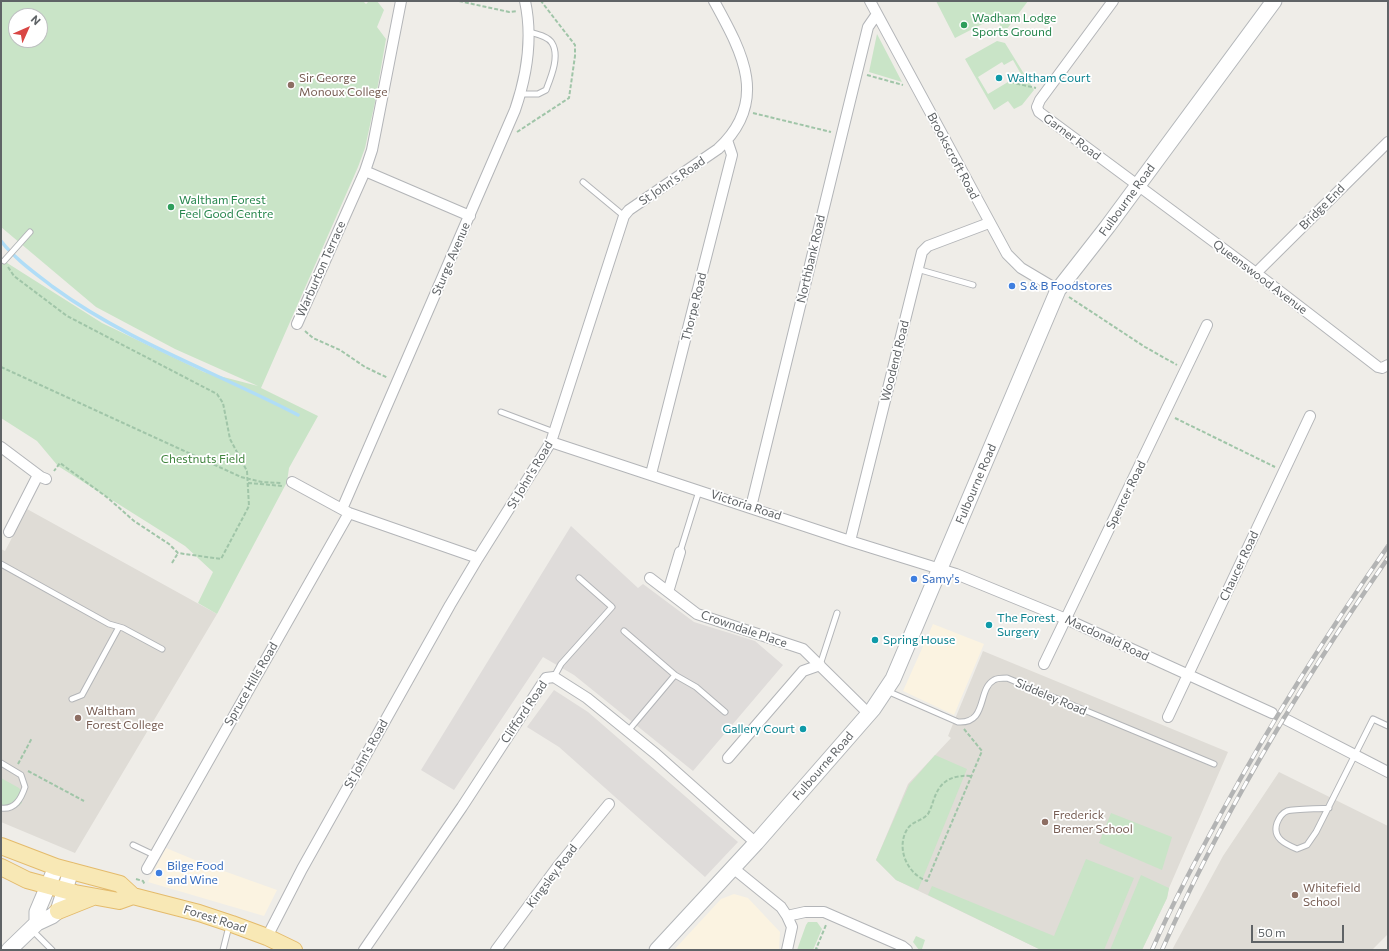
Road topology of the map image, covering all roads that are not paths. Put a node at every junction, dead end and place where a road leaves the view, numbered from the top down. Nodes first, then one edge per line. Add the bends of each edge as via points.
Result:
1 (401, 1) edge
2 (714, 1) edge
3 (870, 1) edge
4 (1113, 1) edge
5 (1274, 1) edge
6 (526, 6) edge
7 (877, 14) junction
8 (529, 32) junction
9 (521, 94) junction
10 (727, 140) junction
11 (1388, 142) edge
12 (365, 172) junction
13 (583, 182) dead end
14 (1138, 186) junction
15 (470, 216) junction
16 (624, 216) junction
17 (989, 223) junction
18 (30, 232) dead end
19 (5, 259) road end
20 (918, 269) junction
21 (1256, 273) junction
22 (973, 285) dead end
23 (1058, 290) junction
24 (297, 324) road end
25 (1207, 325) dead end
26 (1385, 366) edge
27 (501, 412) dead end
28 (1310, 416) dead end
29 (554, 432) junction
30 (551, 442) junction
31 (1, 447) edge
32 (651, 474) junction
33 (288, 484) road end
34 (700, 490) junction
35 (752, 507) junction
36 (345, 511) junction
37 (9, 532) dead end
38 (850, 541) junction
39 (680, 552) joint
40 (478, 558) junction
41 (1, 564) edge
42 (940, 569) junction
43 (579, 578) dead end
44 (650, 578) dead end
45 (668, 592) junction
46 (837, 613) dead end
47 (1066, 619) junction
48 (119, 627) junction
49 (624, 631) dead end
50 (162, 649) dead end
51 (1044, 664) dead end
52 (820, 665) junction
53 (675, 675) junction
54 (1188, 676) junction
55 (554, 677) junction
56 (887, 691) junction
57 (72, 699) dead end
58 (725, 712) dead end
59 (1272, 713) dead end
60 (869, 714) junction
61 (1168, 716) dead end
62 (1287, 720) dead end
63 (1388, 726) edge
64 (628, 731) junction
65 (1355, 754) junction
66 (728, 758) dead end
67 (1, 763) edge
68 (1214, 764) dead end
69 (1388, 772) edge
70 (609, 804) dead end
71 (1, 808) edge
72 (1329, 808) junction
73 (756, 843) junction
74 (1, 846) edge
75 (133, 846) dead end
76 (154, 855) junction
77 (1, 867) edge
78 (733, 868) junction
79 (64, 869) junction
80 (147, 869) dead end
81 (49, 886) junction
82 (66, 891) junction
83 (133, 896) junction
84 (93, 897) junction
85 (58, 911) junction
86 (787, 916) junction
87 (229, 923) junction
88 (34, 926) junction
89 (267, 937) junction
90 (9, 950) edge
91 (52, 950) edge
92 (223, 950) edge
93 (294, 950) edge
94 (364, 950) edge
95 (496, 950) edge
96 (657, 950) edge
97 (787, 950) edge
98 (907, 950) edge

1 - 12 street, Warburton Terrace via 372,150
2 - 10 street, St John's Road via 740,50 746,70 744,111
3 - 7 street, Brookscroft Road
4 - 14 street, Garner Road via 1037,107 1039,112
5 - 14 main road, Fulbourne Road
6 - 8 street, Sturge Avenue
7 - 17 street, Brookscroft Road
7 - 35 street, Northbank Road via 868,27
8 - 9 street, Sturge Avenue
8 - 9 lane via 552,42 555,53 552,74 546,90 538,94
9 - 15 street, Sturge Avenue
10 - 16 street, St John's Road via 704,160
10 - 32 street, Thorpe Road via 732,156
11 - 21 street, Bridge End
12 - 15 street
12 - 24 street, Warburton Terrace
13 - 16 lane
14 - 21 street, Queenswood Avenue
14 - 23 main road, Fulbourne Road
15 - 36 street, Sturge Avenue
16 - 29 street, St John's Road
17 - 20 street, Woodend Road via 928,246 922,252
17 - 23 street, Brookscroft Road via 1013,262
18 - 19 lane
20 - 22 lane
20 - 38 street, Woodend Road
21 - 26 street, Queenswood Avenue
23 - 42 main road, Fulbourne Road
25 - 47 street, Spencer Road
27 - 29 lane
28 - 54 street, Chaucer Road
29 - 30 street, St John's Road
30 - 32 street, Victoria Road
30 - 40 street, St John's Road
31 - 37 street via 42,477
32 - 34 street, Victoria Road
33 - 36 street
34 - 35 street, Victoria Road
34 - 39 lane
35 - 38 street, Victoria Road
36 - 40 street
36 - 76 street, Spruce Hills Road
38 - 42 street, Victoria Road
39 - 45 street
40 - 89 street, St John's Road via 302,869
41 - 48 lane via 108,624
42 - 47 street, Macdonald Road
42 - 56 main road, Fulbourne Road
43 - 55 lane via 612,607 561,664
44 - 45 street, Crowndale Place
45 - 52 street, Crowndale Place via 697,614 803,649
46 - 52 lane
47 - 51 street, Spencer Road
47 - 54 street, Macdonald Road
48 - 50 lane
48 - 57 lane via 82,695
49 - 53 lane
52 - 60 street, Crowndale Place
52 - 66 street via 803,671
53 - 58 lane via 696,687
53 - 64 lane
54 - 59 street, Macdonald Road
54 - 61 street, Chaucer Road
55 - 64 street, Clifford Road via 588,698
55 - 94 street, Clifford Road via 546,678 541,684 462,808
56 - 60 main road, Fulbourne Road
56 - 68 lane, Siddeley Road via 958,722 966,723 977,714 990,684 995,679 1007,678
60 - 73 main road, Fulbourne Road
62 - 65 street
63 - 65 lane via 1373,719
64 - 73 street, Clifford Road
65 - 69 street
65 - 72 lane
67 - 71 lane via 21,775 25,786 17,803 8,809
70 - 95 street, Kingsley Road via 558,866
72 - 72 lane via 1308,845 1297,849 1277,836 1276,828 1282,814 1289,811
73 - 78 main road, Fulbourne Road
74 - 79 main road, Forest Road
75 - 76 lane
76 - 80 street, Spruce Hills Road
77 - 81 main road, Forest Road
78 - 86 street via 781,907
78 - 96 main road, Fulbourne Road
79 - 81 main road
79 - 82 main road
79 - 83 main road, Forest Road via 120,884
81 - 82 main road, Forest Road
81 - 88 main road via 37,912
82 - 84 main road, Forest Road
82 - 85 main road
83 - 84 main road, Forest Road via 119,901
83 - 87 main road, Forest Road
84 - 85 main road
85 - 88 main road
86 - 97 street via 792,927
86 - 98 street via 805,912 824,912
87 - 89 main road, Forest Road
87 - 92 lane
88 - 90 main road
88 - 91 lane
89 - 93 main road, Forest Road

